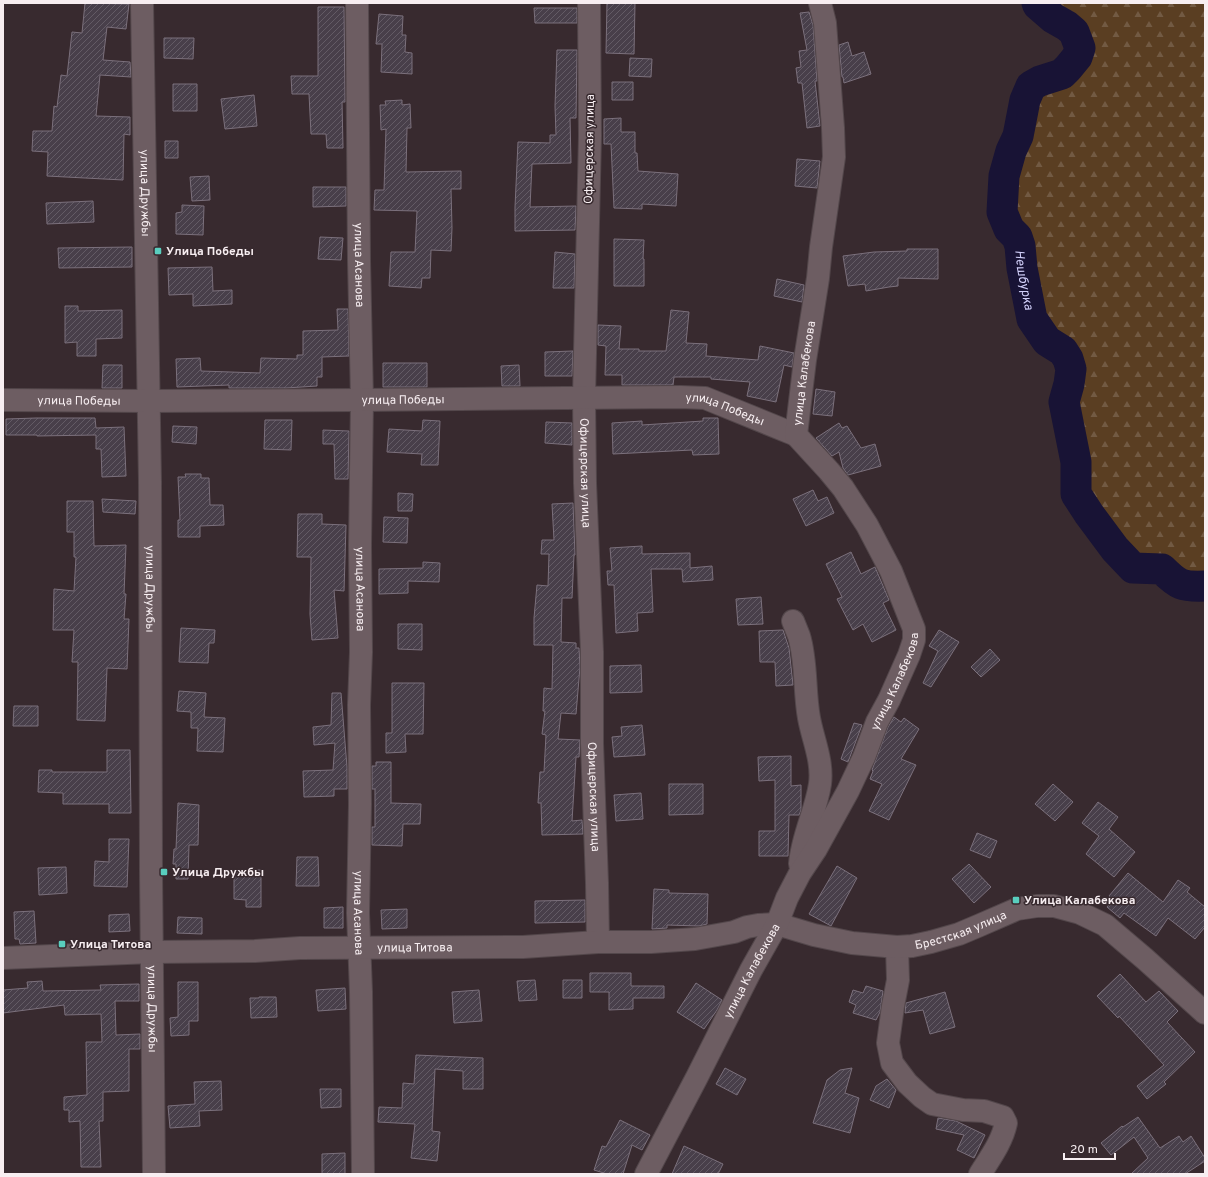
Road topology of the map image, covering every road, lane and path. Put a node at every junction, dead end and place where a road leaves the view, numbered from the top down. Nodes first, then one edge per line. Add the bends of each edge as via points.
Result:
1 (142, 3) edge
2 (357, 3) edge
3 (589, 3) edge
4 (820, 3) edge
5 (584, 397) junction
6 (3, 400) edge
7 (149, 400) junction
8 (362, 400) junction
9 (796, 435) junction
10 (793, 622) dead end
11 (800, 873) junction
12 (777, 924) junction
13 (598, 942) junction
14 (897, 947) junction
15 (359, 948) junction
16 (152, 952) junction
17 (3, 958) edge
18 (1205, 1013) edge
19 (154, 1174) edge
20 (363, 1174) edge
21 (646, 1174) edge
22 (980, 1174) edge

1 - 7 street, улица Дружбы
2 - 8 street, улица Асанова
3 - 5 street, Офицерская улица via 590,136
4 - 9 street, улица Калабекова via 824,23 834,157
5 - 8 street, улица Победы
5 - 9 street, улица Победы via 705,398
5 - 13 street, Офицерская улица
6 - 7 street, улица Победы
7 - 8 street, улица Победы
7 - 16 street, улица Дружбы
8 - 15 street, улица Асанова
9 - 11 street, улица Калабекова via 829,470 867,525 890,571 914,630 914,640 864,757 848,791
10 - 11 street via 803,656 809,718 820,766 820,783 801,853
11 - 12 street, улица Калабекова
12 - 13 street, улица Титова via 758,925 695,939
12 - 14 street, Брестская улица via 814,936
12 - 21 street, улица Калабекова
13 - 15 street, улица Титова via 523,947
14 - 18 street, Брестская улица via 912,946 959,934 1017,909 1054,906 1080,913 1105,925
14 - 22 street via 898,980 888,1043 892,1063 907,1084 932,1104 984,1111 1003,1117 1006,1123 1005,1131
15 - 16 street, улица Титова
15 - 20 street, улица Асанова
16 - 17 street, улица Титова
16 - 19 street, улица Дружбы

